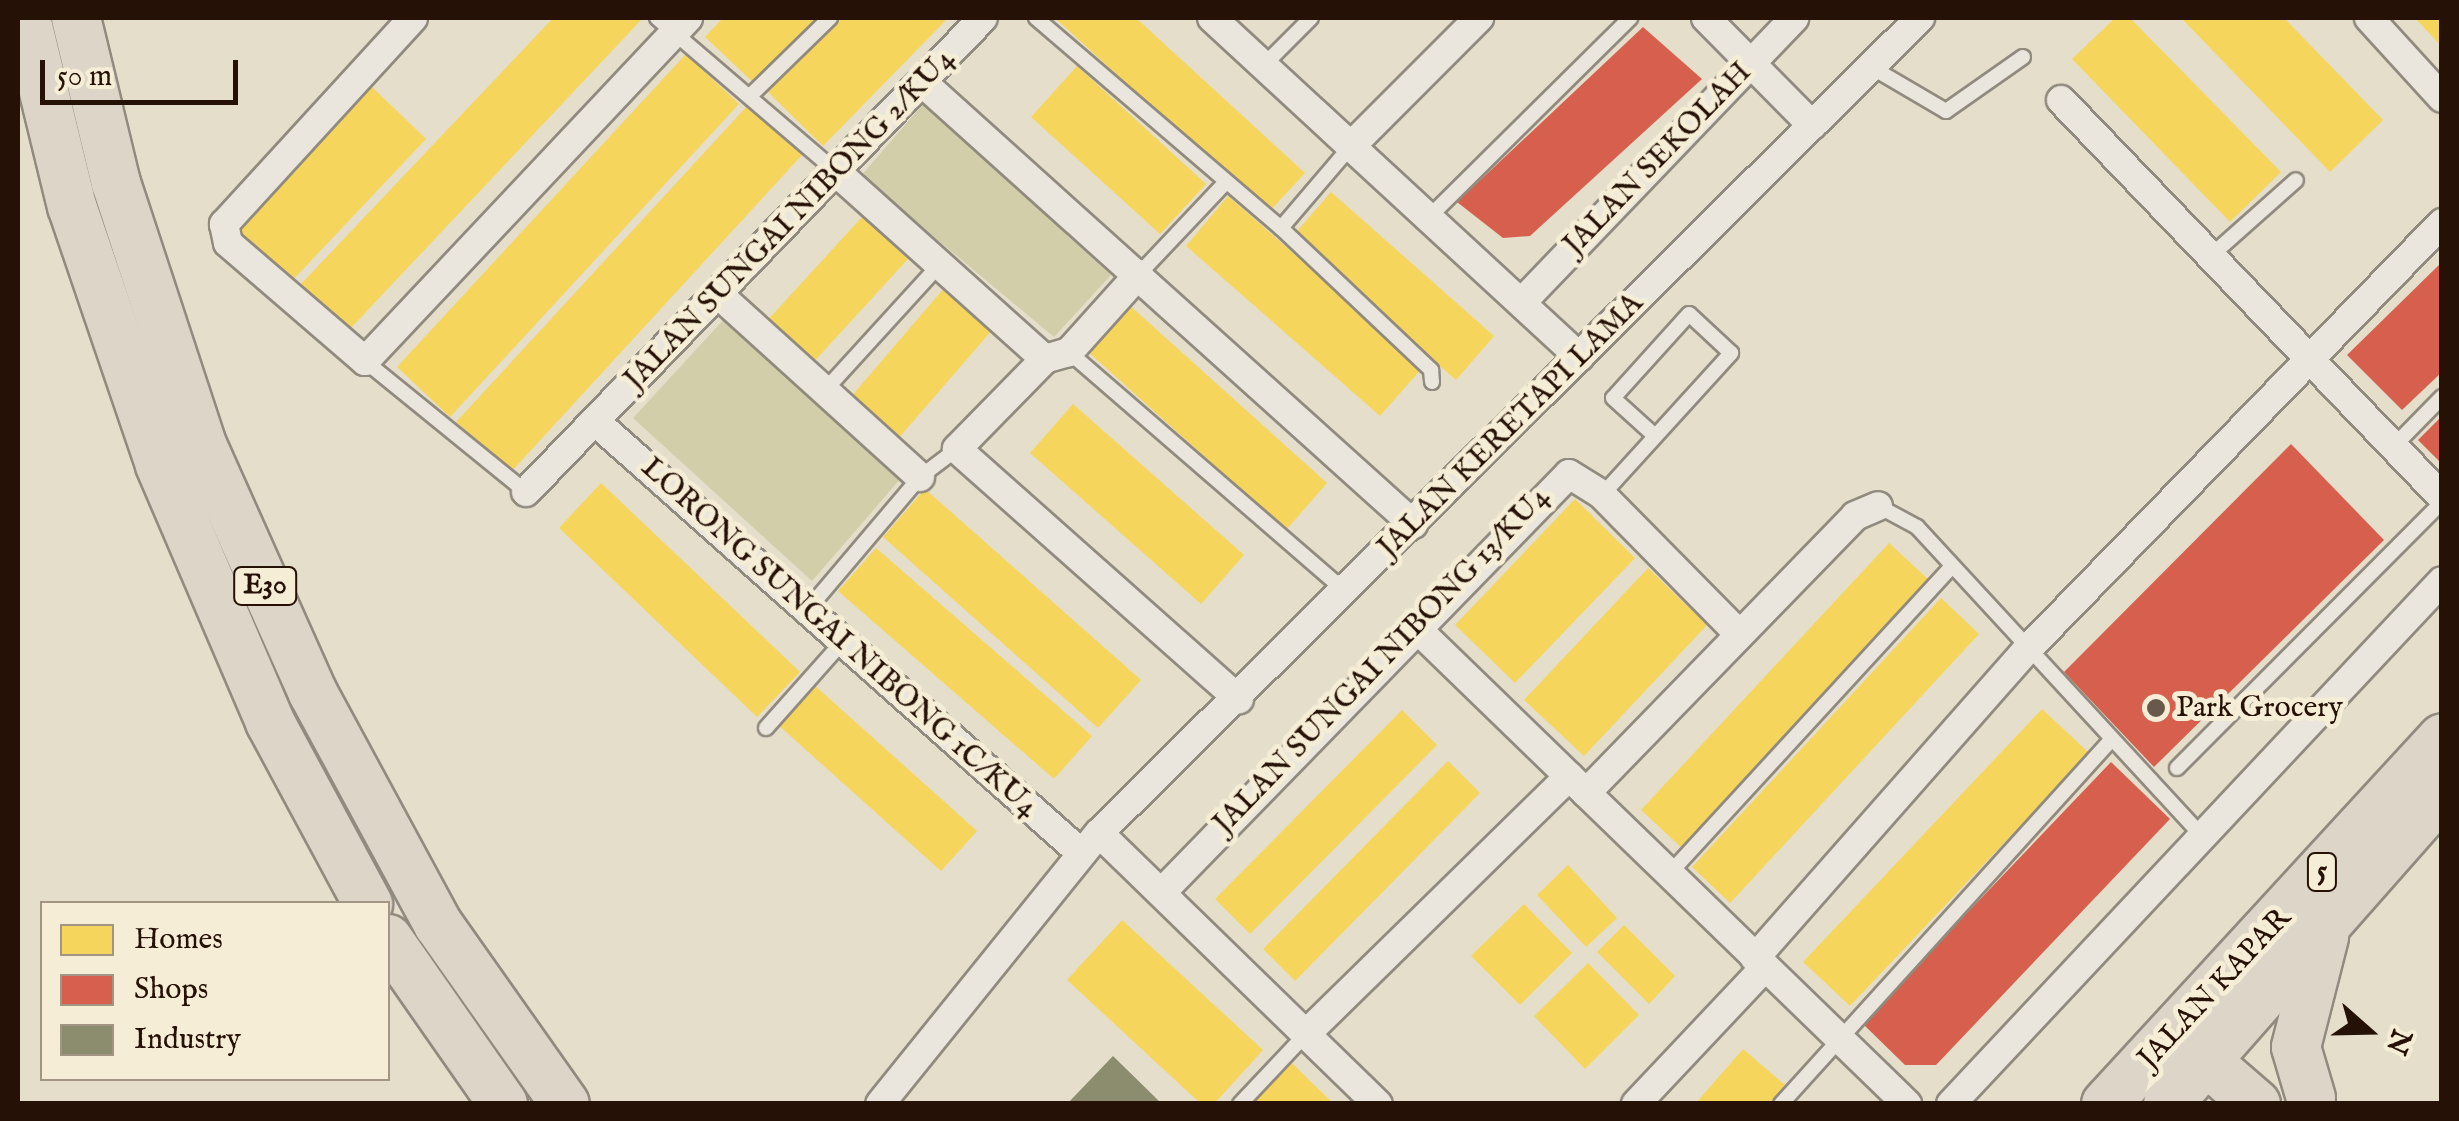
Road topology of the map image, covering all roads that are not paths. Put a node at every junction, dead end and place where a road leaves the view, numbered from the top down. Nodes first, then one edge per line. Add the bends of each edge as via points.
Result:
1 (26, 18) edge
2 (76, 18) edge
3 (413, 18) edge
4 (830, 18) edge
5 (983, 18) edge
6 (1036, 18) edge
7 (1212, 18) edge
8 (1311, 18) edge
9 (1478, 18) edge
10 (1630, 18) edge
11 (1706, 18) edge
12 (1794, 18) edge
13 (1920, 18) edge
14 (2369, 18) edge
15 (673, 22) edge
16 (2023, 57) dead end
17 (1266, 62) junction
18 (1749, 62) junction
19 (1870, 66) junction
20 (922, 82) junction
21 (752, 94) junction
22 (2442, 98) edge
23 (2061, 100) dead end
24 (1812, 125) junction
25 (1352, 146) junction
26 (833, 169) junction
27 (2296, 180) dead end
28 (1224, 184) junction
29 (1426, 220) junction
30 (2442, 223) edge
31 (1281, 228) junction
32 (2214, 252) junction
33 (942, 262) junction
34 (1139, 274) junction
35 (717, 293) junction
36 (1522, 301) junction
37 (1057, 355) junction
38 (1579, 357) junction
39 (2312, 360) junction
40 (365, 361) junction
41 (1432, 382) dead end
42 (826, 389) junction
43 (2442, 398) edge
44 (596, 422) junction
45 (1655, 436) junction
46 (2393, 448) junction
47 (957, 449) junction
48 (920, 478) junction
49 (526, 492) joint
50 (1602, 495) junction
51 (2442, 499) edge
52 (1878, 506) joint
53 (1413, 524) junction
54 (1951, 567) junction
55 (2442, 581) edge
56 (1346, 592) junction
57 (810, 608) junction
58 (1414, 626) junction
59 (1738, 634) junction
60 (844, 640) junction
61 (2026, 652) junction
62 (1240, 699) junction
63 (766, 728) dead end
64 (2442, 738) edge
65 (2111, 740) junction
66 (2177, 768) dead end
67 (1577, 785) junction
68 (2442, 793) edge
69 (2200, 834) junction
70 (1090, 843) junction
71 (1669, 874) junction
72 (1162, 892) junction
73 (366, 901) edge
74 (2330, 918) junction
75 (390, 942) edge
76 (1760, 962) junction
77 (1307, 1033) junction
78 (2204, 1033) junction
79 (1840, 1040) junction
80 (2314, 1100) edge
81 (503, 1104) edge
82 (565, 1104) edge
83 (880, 1104) edge
84 (1240, 1104) edge
85 (1378, 1104) edge
86 (1636, 1104) edge
87 (1781, 1104) edge
88 (1906, 1104) edge
89 (1951, 1104) edge
90 (2106, 1104) edge
91 (2168, 1104) edge
92 (2256, 1104) edge

1 - 73 highway, E30 via 72,206 160,465 270,722
2 - 82 highway, E30 via 116,183 204,447 313,693 438,924
3 - 40 street via 224,224 228,243
4 - 21 lane
5 - 20 street, JALAN SUNGAI NIBONG 2/KU4
6 - 28 lane
7 - 17 street
8 - 17 lane
9 - 25 street
10 - 29 lane
11 - 18 street
12 - 18 street, JALAN SEKOLAH
13 - 19 street, JALAN KERETAPI LAMA
14 - 22 street
15 - 21 lane
15 - 40 street
16 - 19 lane via 1946,111
17 - 25 street
18 - 24 street
18 - 36 street, JALAN SEKOLAH
19 - 24 street, JALAN KERETAPI LAMA
20 - 26 street, JALAN SUNGAI NIBONG 2/KU4
20 - 34 street
21 - 26 lane
23 - 32 street
24 - 38 street, JALAN KERETAPI LAMA
25 - 29 street
25 - 31 lane
26 - 33 street
26 - 35 street, JALAN SUNGAI NIBONG 2/KU4
27 - 32 lane
28 - 31 lane
28 - 34 lane
29 - 36 street
30 - 39 street
31 - 41 lane via 1431,370
32 - 39 street
33 - 37 street
33 - 42 lane
34 - 37 street
34 - 53 street
35 - 42 street
35 - 44 street, JALAN SUNGAI NIBONG 2/KU4
36 - 38 street
37 - 47 street
37 - 56 lane
38 - 53 street, JALAN KERETAPI LAMA
39 - 46 street
39 - 61 street
40 - 49 lane
42 - 48 street
43 - 46 lane
44 - 49 street, JALAN SUNGAI NIBONG 2/KU4
44 - 57 street, LORONG SUNGAI NIBONG 1C/KU4
45 - 45 lane via 1730,352 1688,314 1613,398
45 - 50 lane
46 - 51 street
47 - 48 lane
47 - 62 street
48 - 57 lane
50 - 58 street, JALAN SUNGAI NIBONG 13/KU4 via 1569,474 1554,481
50 - 59 street, JALAN SUNGAI NIBONG 13/KU4
51 - 66 lane
52 - 54 lane via 1917,527
52 - 59 street via 1855,516
53 - 56 street, JALAN KERETAPI LAMA
54 - 61 lane
54 - 71 lane
55 - 69 street
56 - 62 street, JALAN KERETAPI LAMA
57 - 60 street, LORONG SUNGAI NIBONG 1C/KU4
58 - 67 street
58 - 72 street, JALAN SUNGAI NIBONG 13/KU4
59 - 67 street
60 - 63 lane
60 - 70 street, LORONG SUNGAI NIBONG 1C/KU4
61 - 65 lane
61 - 76 street
62 - 70 street, JALAN KERETAPI LAMA
64 - 78 highway, JALAN KAPAR / 5
65 - 69 lane
65 - 79 lane
67 - 71 street
67 - 77 street
68 - 74 highway, JALAN KAPAR / 5
69 - 89 street
70 - 72 street, LORONG SUNGAI NIBONG 1C/KU4
70 - 83 street, JALAN KERETAPI LAMA
71 - 76 street
72 - 77 street, LORONG SUNGAI NIBONG 1C/KU4
74 - 78 highway, JALAN KAPAR / 5
74 - 80 highway via 2296,1047
75 - 81 highway
76 - 79 street
76 - 86 street
77 - 84 lane
77 - 85 street, LORONG SUNGAI NIBONG 1C/KU4
78 - 80 highway
78 - 90 highway, JALAN KAPAR / 5
78 - 91 highway, JALAN KAPAR / 5
78 - 92 highway
79 - 87 lane
79 - 88 street

